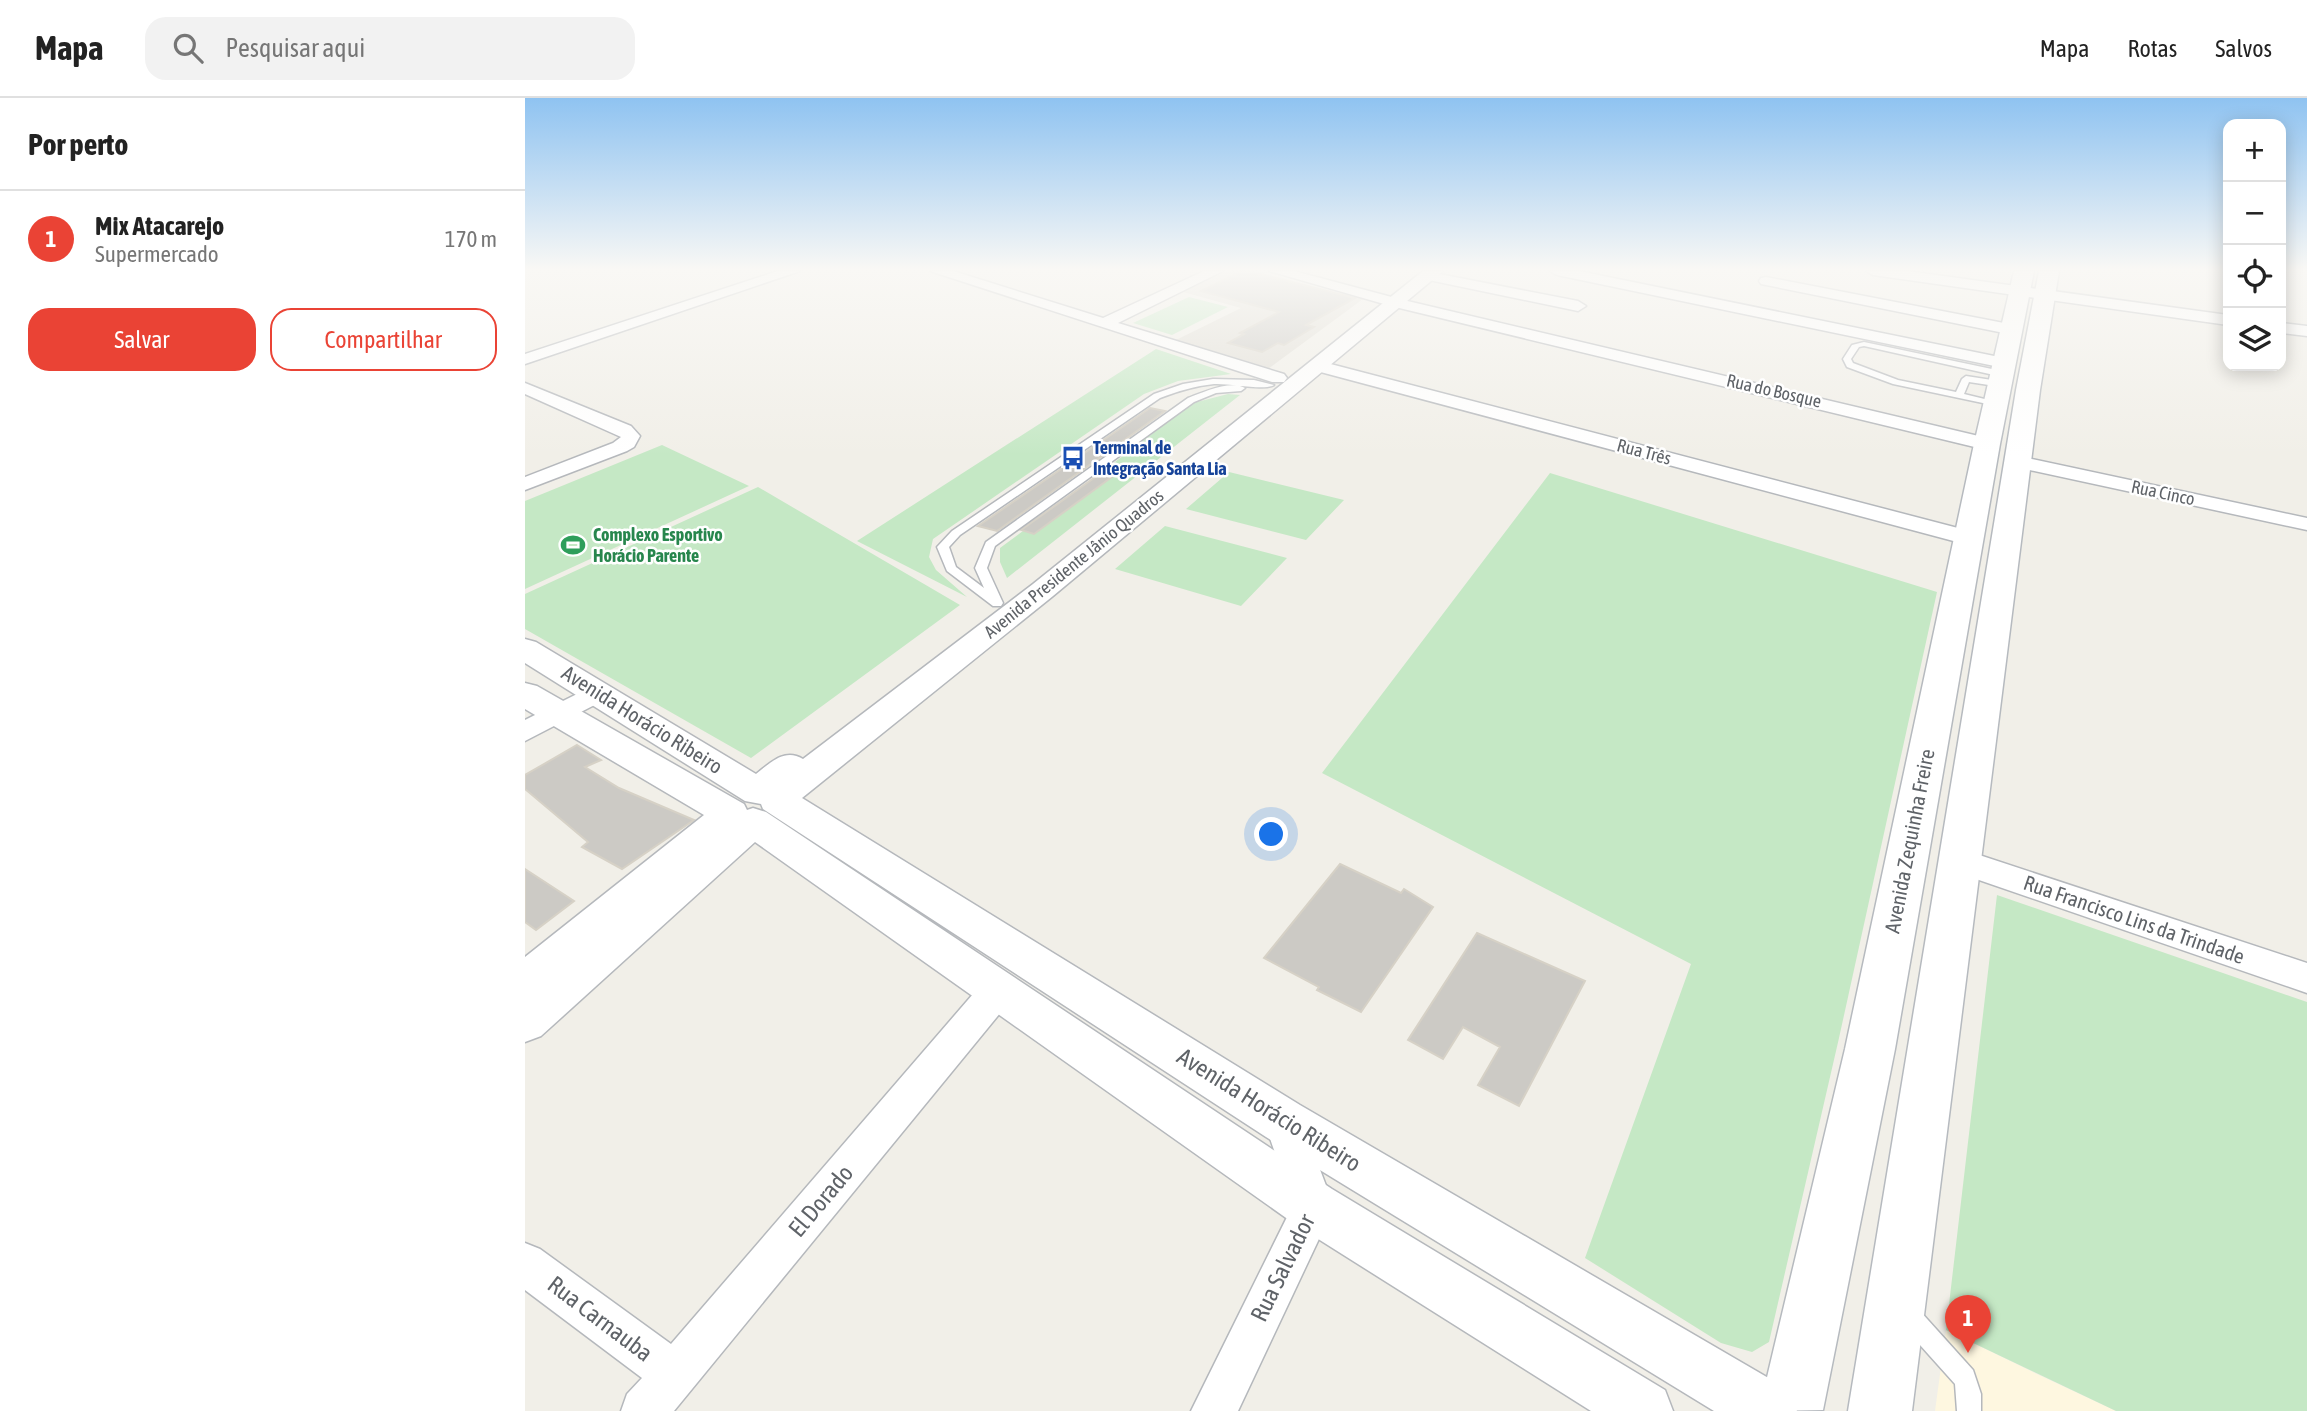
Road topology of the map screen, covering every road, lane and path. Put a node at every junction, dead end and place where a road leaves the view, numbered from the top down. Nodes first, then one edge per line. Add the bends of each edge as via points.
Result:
1 (606, 332) edge
2 (1126, 332) edge
3 (1346, 332) edge
4 (1354, 332) edge
5 (1517, 332) edge
6 (1551, 332) edge
7 (1951, 332) edge
8 (1982, 332) edge
9 (1997, 332) edge
10 (2108, 332) edge
11 (1544, 339) junction
12 (2013, 342) edge
13 (525, 359) edge
14 (1319, 366) junction
15 (1278, 386) junction
16 (529, 394) edge
17 (2002, 453) junction
18 (525, 484) edge
19 (2307, 524) edge
20 (1969, 538) junction
21 (1043, 590) junction
22 (997, 603) junction
23 (525, 649) edge
24 (599, 692) junction
25 (525, 694) edge
26 (558, 714) junction
27 (525, 732) edge
28 (754, 807) junction
29 (1961, 861) junction
30 (2307, 978) edge
31 (525, 982) edge
32 (997, 990) junction
33 (1880, 991) junction
34 (525, 1022) edge
35 (1934, 1031) junction
36 (1283, 1121) junction
37 (1314, 1207) junction
38 (525, 1264) edge
39 (1896, 1303) junction
40 (675, 1375) junction
41 (644, 1411) edge
42 (1214, 1411) edge
43 (1644, 1411) edge
44 (1789, 1411) edge
45 (1880, 1411) edge
46 (1969, 1411) edge

1 - 13 street
2 - 15 street
3 - 15 street, Avenida Presidente Jânio Quadros
4 - 14 street, Avenida Presidente Jânio Quadros
5 - 11 street, Rua do Bosque
6 - 11 street
7 - 12 street
8 - 12 street
9 - 12 street
10 - 12 street
11 - 17 street, Rua do Bosque via 1720,378
12 - 12 lane via 1896,382 1850,365 1847,359 1856,345 1864,344
12 - 17 main road, Avenida Zequinha Freire
14 - 15 street, Avenida Presidente Jânio Quadros
14 - 20 street, Rua Três
15 - 21 street, Avenida Presidente Jânio Quadros
15 - 22 street, Avenida Presidente Jânio Quadros
15 - 22 lane via 1214,391 1191,400 990,544 981,568
15 - 22 lane via 1206,380 1157,396 956,533 943,547 951,569
16 - 18 street via 624,430 631,439
17 - 19 street, Rua Cinco
17 - 20 main road, Avenida Zequinha Freire
17 - 29 main road, Avenida Zequinha Freire
20 - 33 main road, Avenida Zequinha Freire
21 - 22 street
21 - 28 street, Avenida Presidente Jânio Quadros
22 - 28 street, Avenida Presidente Jânio Quadros
23 - 24 street, Avenida Horácio Ribeiro
24 - 26 street
24 - 28 street, Avenida Horácio Ribeiro
25 - 26 street, Avenida Horácio Ribeiro
26 - 27 street
26 - 28 street, Avenida Horácio Ribeiro
28 - 31 street, Avenida Presidente Jânio Quadros
28 - 32 street, Avenida Horácio Ribeiro
28 - 34 street, Avenida Presidente Jânio Quadros
28 - 36 street, Avenida Horácio Ribeiro
29 - 30 street, Rua Francisco Lins da Trindade
29 - 35 main road, Avenida Zequinha Freire
32 - 37 street, Avenida Horácio Ribeiro
32 - 40 street, El Dorado
33 - 35 main road via 1913,1010
33 - 44 main road, Avenida Zequinha Freire
35 - 39 main road, Avenida Zequinha Freire
36 - 37 street, Rua Salvador
36 - 44 street, Avenida Horácio Ribeiro
37 - 42 street, Rua Salvador
37 - 43 street, Avenida Horácio Ribeiro
38 - 40 street, Rua Carnauba
39 - 45 main road, Avenida Zequinha Freire
39 - 46 lane via 1965,1378
40 - 41 street, El Dorado

